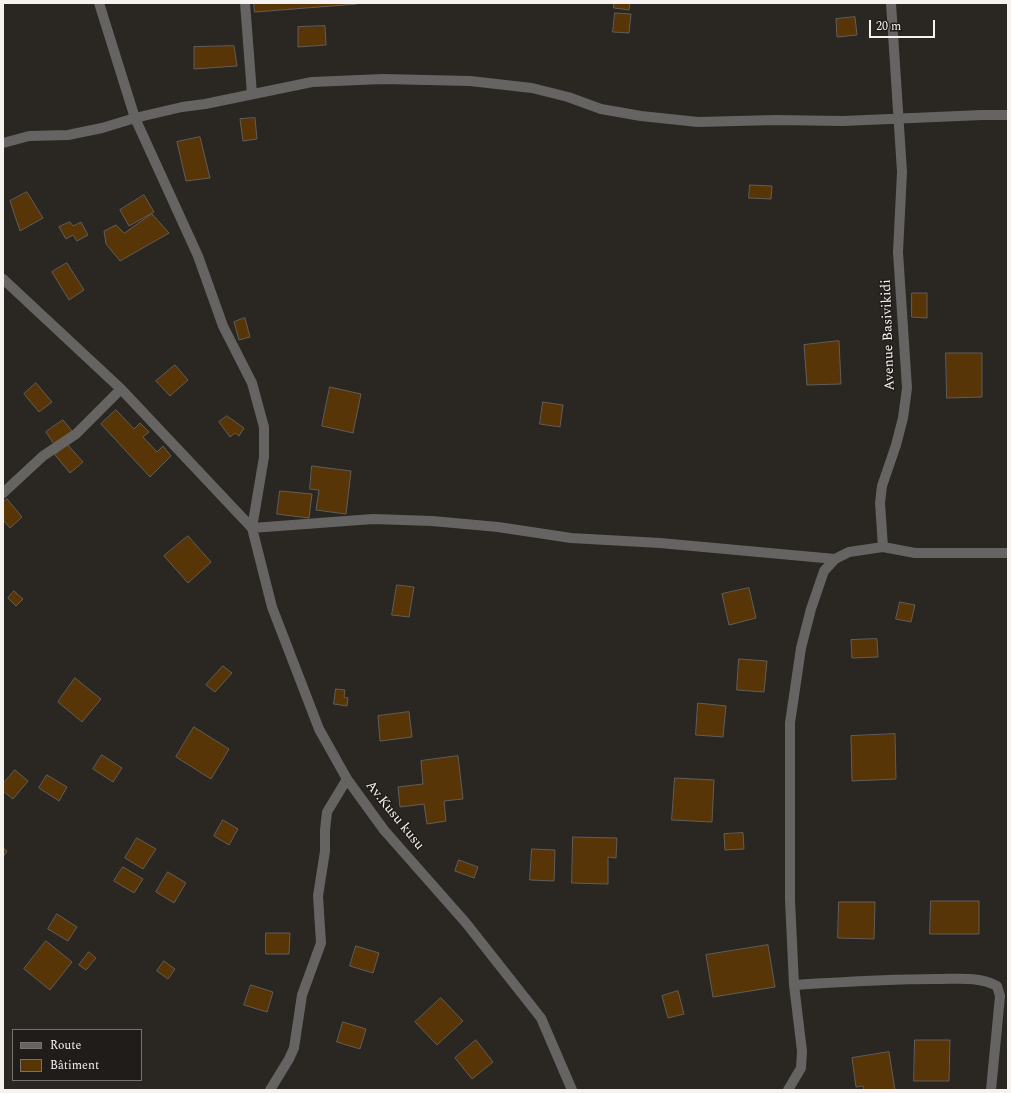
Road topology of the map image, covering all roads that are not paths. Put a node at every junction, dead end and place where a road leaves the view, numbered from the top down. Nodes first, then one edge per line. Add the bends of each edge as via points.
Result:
1 (99, 3) edge
2 (245, 3) edge
3 (891, 3) edge
4 (252, 94) junction
5 (1008, 115) edge
6 (135, 118) junction
7 (899, 119) junction
8 (3, 143) edge
9 (3, 279) edge
10 (121, 389) junction
11 (3, 493) edge
12 (252, 528) junction
13 (883, 547) junction
14 (1008, 552) edge
15 (835, 559) junction
16 (347, 779) junction
17 (794, 985) junction
18 (270, 1090) edge
19 (572, 1090) edge
20 (788, 1090) edge
21 (991, 1090) edge

1 - 6 street
2 - 4 street
3 - 7 street, Avenue Basivikidi
4 - 6 street
4 - 7 street via 312,82 383,79 470,81 532,88 601,109 698,122
5 - 7 street
6 - 8 street via 102,128 68,134 29,136
6 - 12 street via 198,256 223,326 252,382 264,426 264,457
7 - 13 street, Avenue Basivikidi via 902,172 898,252 907,388 903,418 882,486 880,503
9 - 10 street
10 - 11 street via 76,434 43,456
10 - 12 street
12 - 15 street via 373,519 432,521 498,527 571,538 660,543
12 - 16 street, Av.Kusu kusu via 272,608 296,673 319,729
13 - 14 street via 915,553
13 - 15 street via 849,552
15 - 17 street via 824,571 811,609 801,648 790,723 790,900
16 - 18 street via 327,812 324,830 325,850 318,896 321,943 302,995 294,1048
16 - 19 street, Av.Kusu kusu via 384,830 466,923 541,1018
17 - 20 street via 802,1051 801,1068
17 - 21 street via 902,979 977,980 997,986 1000,996

